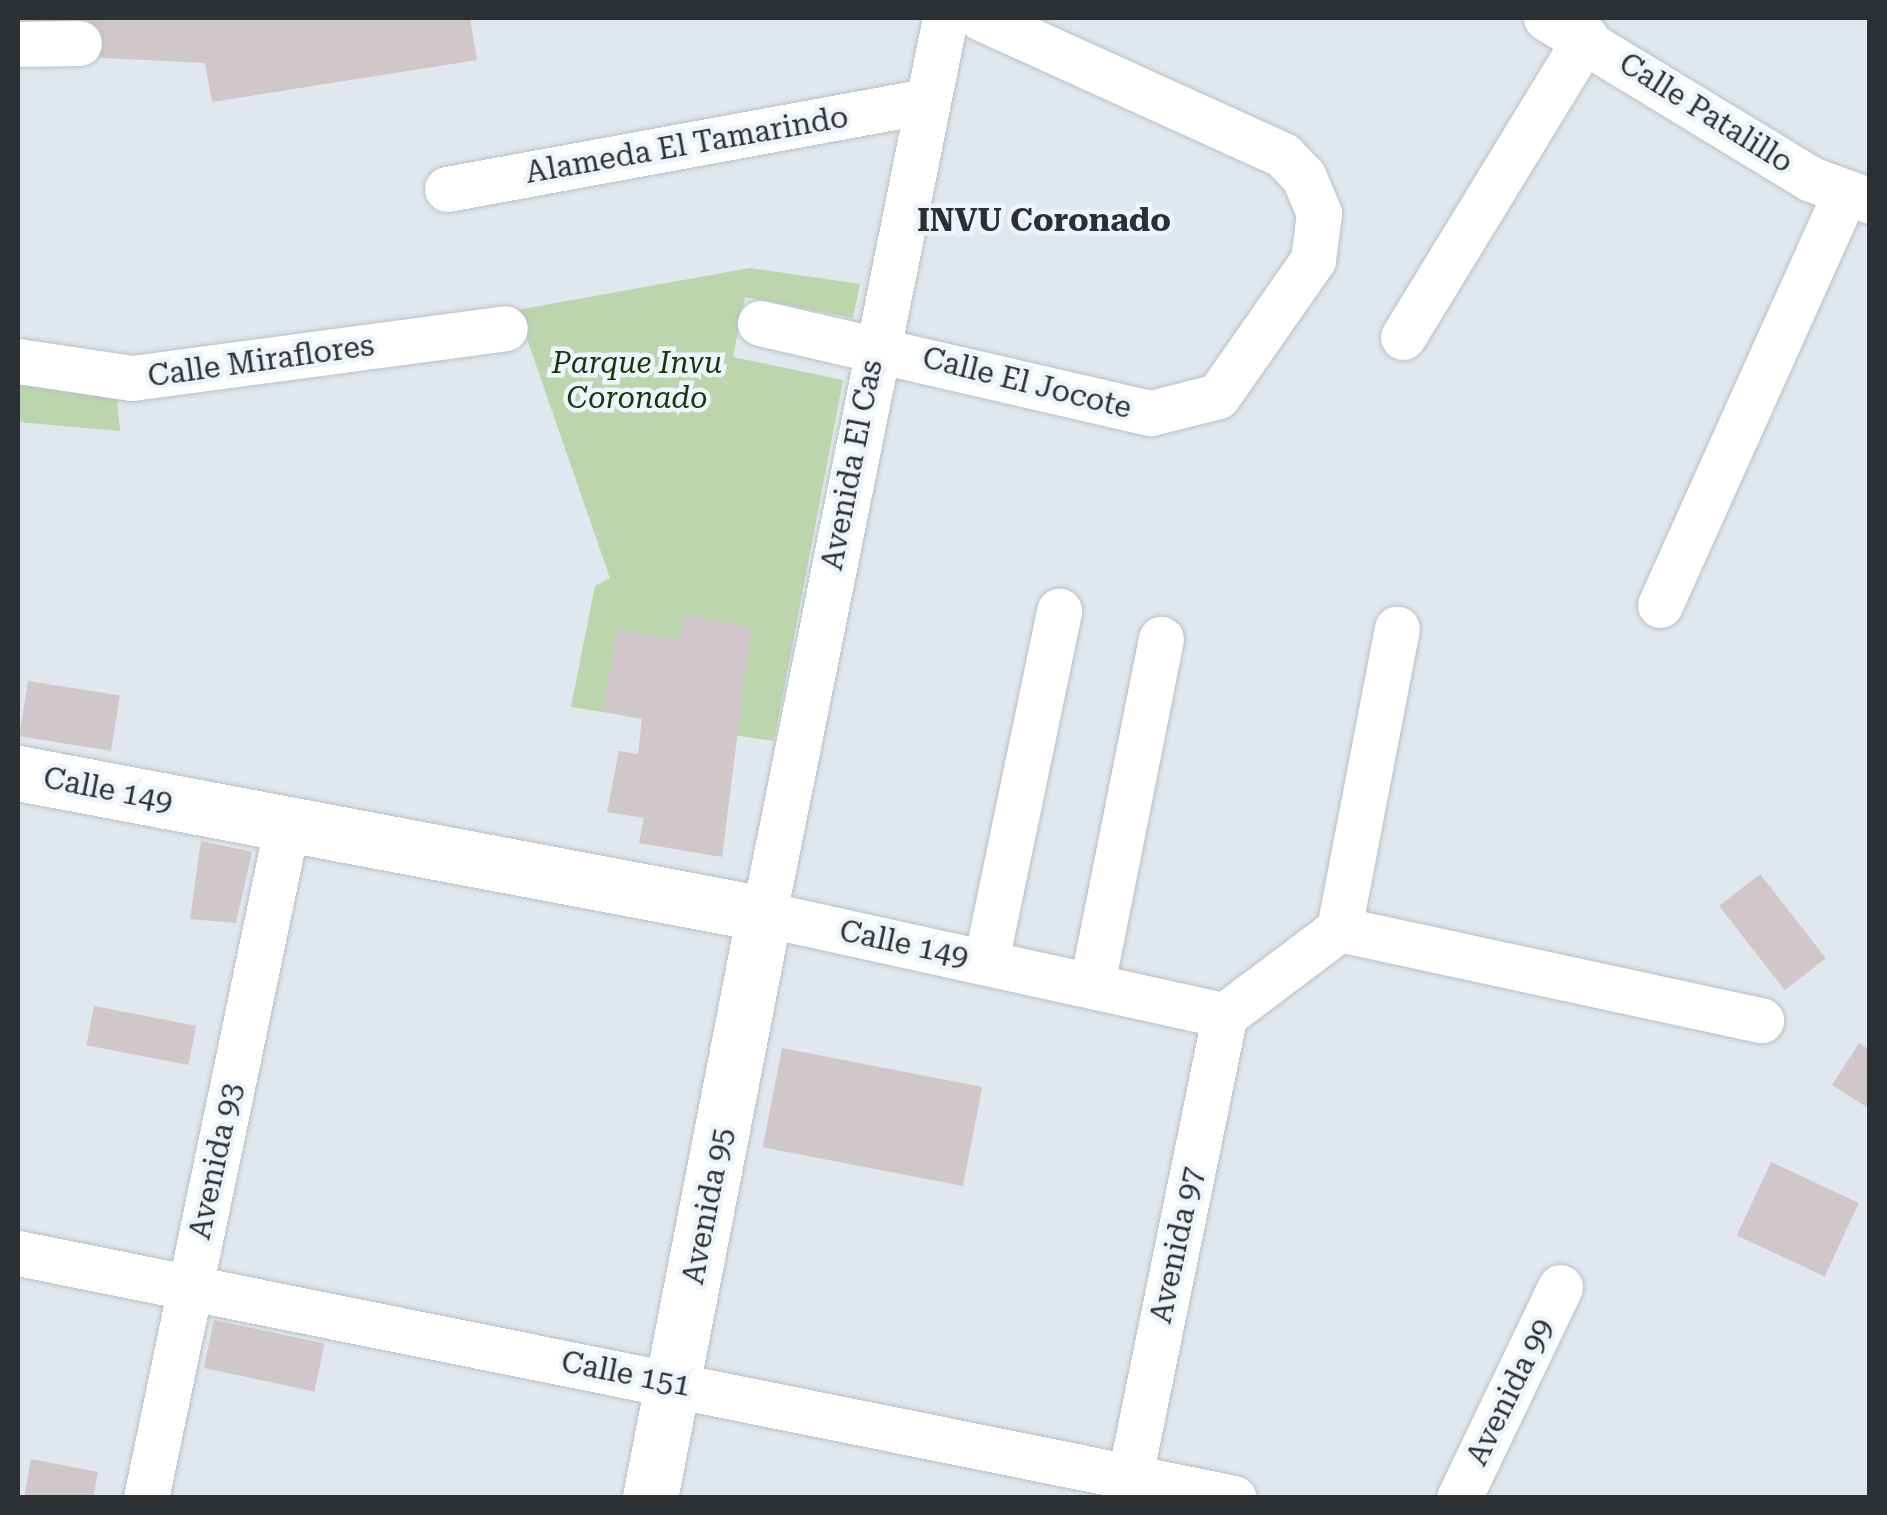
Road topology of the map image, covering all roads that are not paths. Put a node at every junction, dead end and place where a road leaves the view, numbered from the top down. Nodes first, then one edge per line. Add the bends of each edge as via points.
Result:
1 (945, 18) edge
2 (981, 18) edge
3 (1565, 24) edge
4 (18, 44) edge
5 (78, 44) dead end
6 (927, 101) junction
7 (448, 189) dead end
8 (1858, 197) edge
9 (760, 323) dead end
10 (506, 328) dead end
11 (1403, 337) dead end
12 (875, 345) junction
13 (18, 361) edge
14 (1660, 605) dead end
15 (1059, 611) dead end
16 (1397, 628) dead end
17 (1162, 639) dead end
18 (18, 773) edge
19 (287, 824) junction
20 (764, 914) junction
21 (1339, 930) junction
22 (986, 961) junction
23 (1092, 984) junction
24 (1224, 1014) junction
25 (1761, 1020) dead end
26 (18, 1252) edge
27 (1560, 1288) dead end
28 (189, 1289) junction
29 (674, 1383) junction
30 (1130, 1476) junction
31 (146, 1498) edge
32 (650, 1498) edge
33 (1234, 1498) edge
34 (1459, 1498) edge

1 - 6 street, Avenida El Cas
2 - 12 street, Calle El Jocote via 1283,155 1320,213 1313,260 1218,396 1191,410 1150,414
3 - 8 street, Calle Patalillo
3 - 11 street
4 - 5 street
6 - 7 street, Alameda El Tamarindo
6 - 12 street, Avenida El Cas
8 - 14 street
9 - 12 street, Calle El Jocote
10 - 13 street, Calle Miraflores via 132,378
12 - 20 street, Avenida El Cas
15 - 22 street
16 - 21 street
17 - 23 street
18 - 19 main road, Calle 149
19 - 20 main road, Calle 149
19 - 28 street, Avenida 93
20 - 22 street, Calle 149
20 - 29 main road, Avenida 95
21 - 24 street
21 - 25 street
22 - 23 street, Calle 149
23 - 24 street, Calle 149
24 - 30 street, Avenida 97
26 - 28 street, Calle 151
27 - 34 street, Avenida 99
28 - 29 street, Calle 151
28 - 31 street, Avenida 93
29 - 30 street, Calle 151
29 - 32 main road, Avenida 95
30 - 33 street, Calle 151

